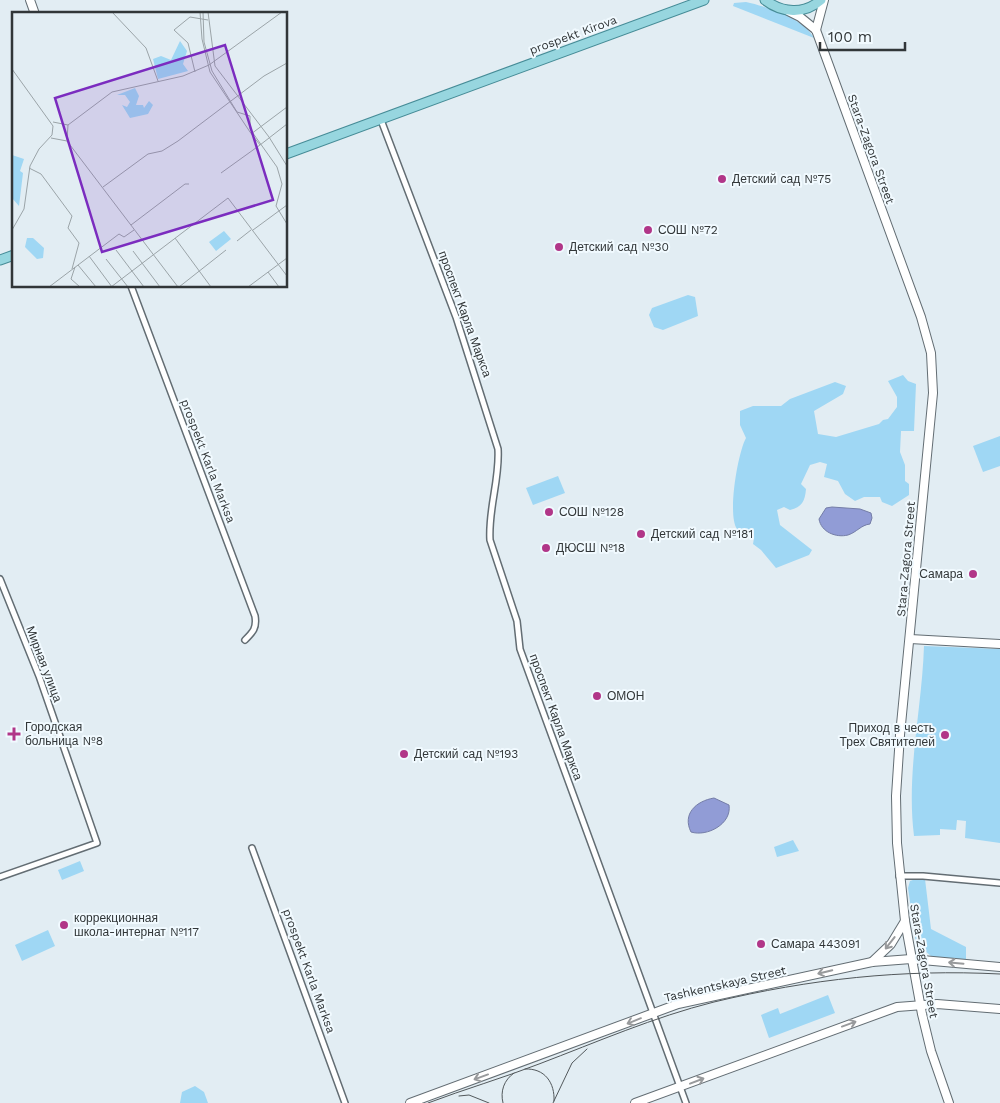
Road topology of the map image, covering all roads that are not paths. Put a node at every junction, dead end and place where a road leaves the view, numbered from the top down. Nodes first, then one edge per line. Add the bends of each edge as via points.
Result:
1 (30, 0) edge
2 (704, 0) edge
3 (765, 0) edge
4 (822, 0) edge
5 (788, 11) junction
6 (34, 12) edge
7 (816, 30) junction
8 (381, 120) junction
9 (288, 153) edge
10 (12, 256) edge
11 (0, 260) edge
12 (132, 288) edge
13 (0, 579) edge
14 (910, 639) junction
15 (244, 640) dead end
16 (1000, 644) edge
17 (252, 848) dead end
18 (899, 876) junction
19 (0, 877) edge
20 (1000, 883) edge
21 (905, 921) junction
22 (911, 959) junction
23 (872, 962) junction
24 (1000, 967) edge
25 (920, 1006) junction
26 (1000, 1009) edge
27 (653, 1014) junction
28 (680, 1087) junction
29 (431, 1095) junction
30 (345, 1103) edge
31 (410, 1103) edge
32 (434, 1103) edge
33 (635, 1103) edge
34 (686, 1103) edge
35 (949, 1103) edge

1 - 6 main road
2 - 8 main road, prospekt Kirova
3 - 5 main road
4 - 5 main road via 810,8
4 - 7 main road
5 - 7 main road
7 - 14 main road, Stara-Zagora Street via 921,317 931,353 932,410
8 - 9 main road, prospekt Kirova
8 - 27 street, проспект Карла Маркса via 456,317 498,449 490,540 517,621 520,649
10 - 11 main road
12 - 15 street, prospekt Karla Marksa via 255,616 257,624
13 - 19 street, Мирная улица via 39,676 97,843
14 - 16 main road
14 - 18 main road, Stara-Zagora Street via 896,796
17 - 30 street, prospekt Karla Marksa
18 - 20 street
18 - 21 main road, Stara-Zagora Street
21 - 22 main road, Stara-Zagora Street
21 -> 23 main road via 891,944
22 - 23 main road, Tashkentskaya Street
24 -> 22 main road, Tashkentskaya Street
22 - 25 main road, Stara-Zagora Street
23 -> 27 main road, Tashkentskaya Street via 678,1004
25 - 26 main road via 937,1004
28 -> 25 main road via 896,1007
25 - 35 main road, Stara-Zagora Street
27 - 28 street, проспект Карла Маркса
27 -> 29 main road, Tashkentskaya Street
28 - 33 main road
28 - 34 street, проспект Карла Маркса
29 - 31 main road, Tashkentskaya Street
29 - 32 main road

